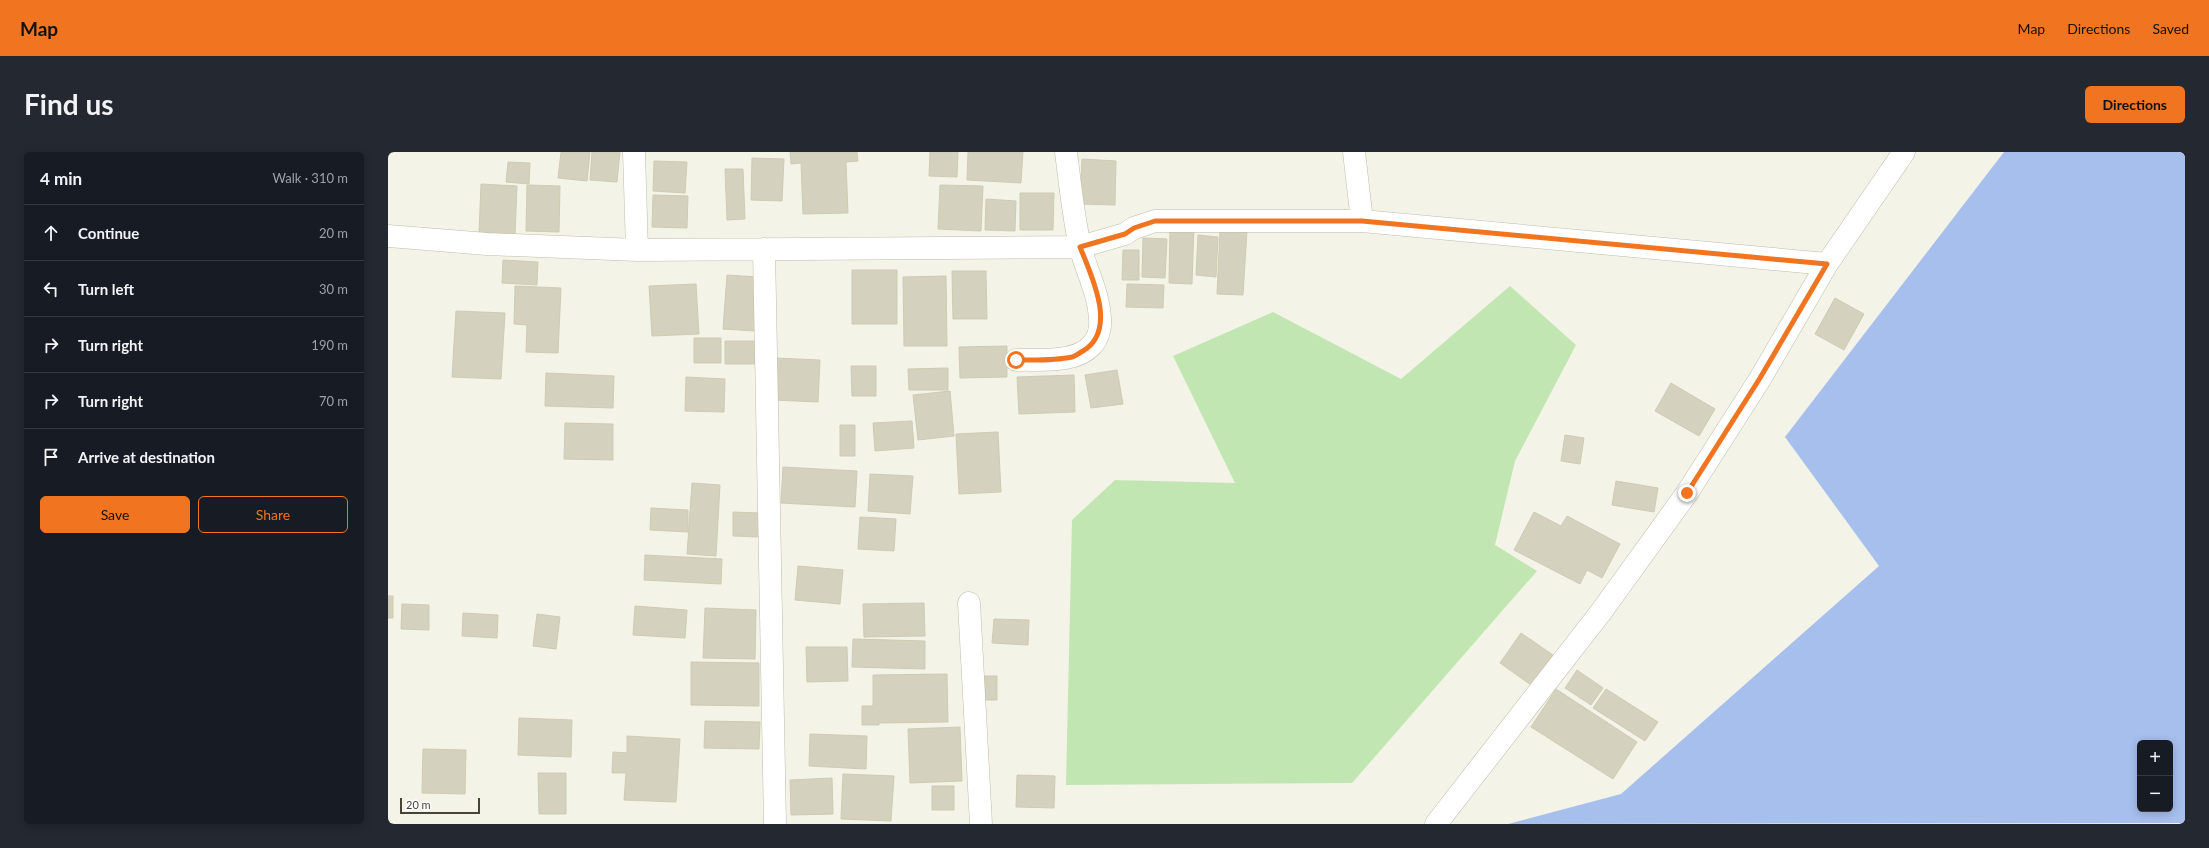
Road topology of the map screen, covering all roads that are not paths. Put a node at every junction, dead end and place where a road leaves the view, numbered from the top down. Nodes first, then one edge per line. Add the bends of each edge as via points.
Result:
1 (634, 152) edge
2 (1066, 152) edge
3 (1354, 152) edge
4 (1904, 152) edge
5 (1362, 221) junction
6 (388, 236) edge
7 (1080, 247) junction
8 (764, 249) junction
9 (637, 250) junction
10 (1827, 264) junction
11 (1016, 360) dead end
12 (969, 602) dead end
13 (774, 824) edge
14 (981, 824) edge
15 (1436, 824) edge

1 - 9 street
2 - 7 street
3 - 5 street
4 - 10 street
5 - 7 street via 1161,221 1144,224 1125,234
5 - 10 street
6 - 9 street via 487,244
7 - 8 street
7 - 11 street via 1099,306 1101,322 1098,336 1092,346 1074,357
8 - 9 street
8 - 13 street
10 - 15 street via 1760,378 1687,493 1601,612
12 - 14 street

